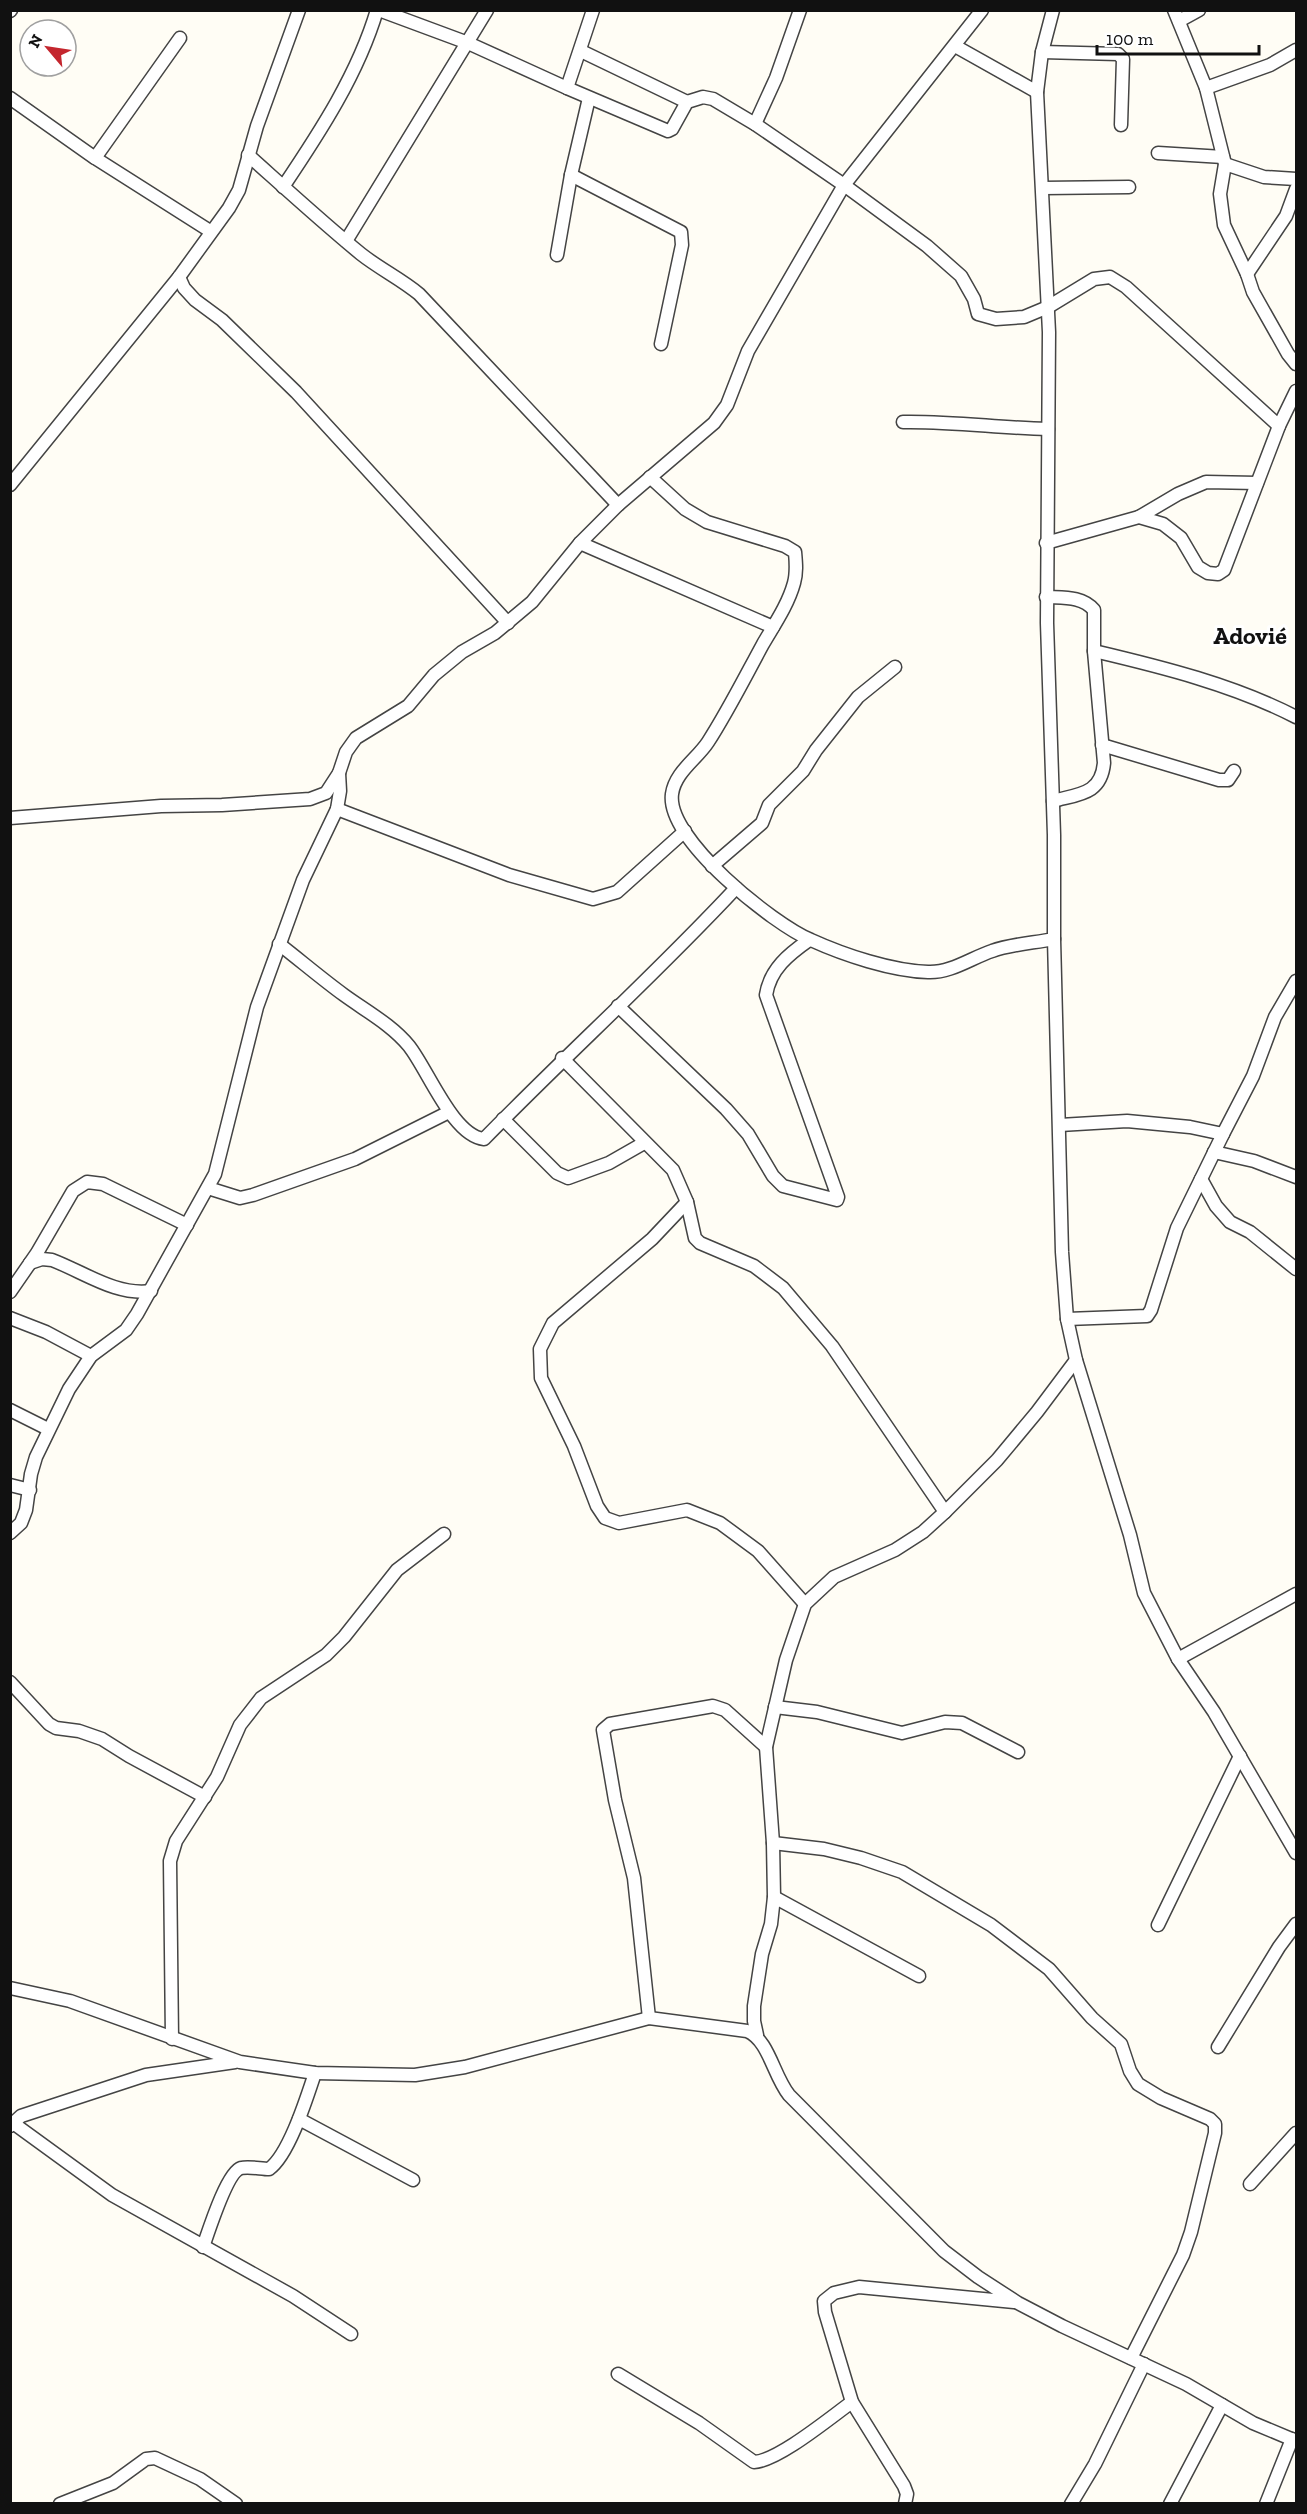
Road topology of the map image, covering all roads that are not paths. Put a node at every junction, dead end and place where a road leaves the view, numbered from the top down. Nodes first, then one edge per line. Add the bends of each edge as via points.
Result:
1 (299, 10) edge
2 (378, 10) edge
3 (488, 10) edge
4 (593, 10) edge
5 (800, 10) edge
6 (981, 10) edge
7 (1053, 10) edge
8 (1199, 10) edge
9 (1176, 16) edge
10 (180, 38) dead end
11 (468, 43) junction
12 (955, 46) junction
13 (1296, 50) edge
14 (581, 51) junction
15 (1042, 52) junction
16 (567, 88) junction
17 (1206, 88) junction
18 (1037, 92) junction
19 (10, 98) edge
20 (589, 98) junction
21 (687, 102) junction
22 (755, 124) junction
23 (1121, 124) dead end
24 (1158, 153) dead end
25 (248, 155) junction
26 (95, 158) junction
27 (1224, 160) junction
28 (571, 175) junction
29 (1296, 179) edge
30 (844, 185) junction
31 (284, 187) junction
32 (1129, 187) dead end
33 (1043, 188) junction
34 (1296, 189) edge
35 (210, 231) junction
36 (345, 241) junction
37 (557, 255) dead end
38 (1247, 274) junction
39 (179, 277) junction
40 (1048, 307) junction
41 (661, 344) dead end
42 (1292, 353) edge
43 (1296, 364) edge
44 (1296, 391) edge
45 (903, 423) dead end
46 (1279, 426) junction
47 (1048, 429) junction
48 (651, 477) junction
49 (1257, 483) junction
50 (10, 485) edge
51 (618, 505) junction
52 (1139, 517) junction
53 (580, 543) junction
54 (1046, 543) junction
55 (1046, 597) junction
56 (508, 623) junction
57 (773, 627) junction
58 (1094, 651) junction
59 (895, 667) dead end
60 (1296, 717) edge
61 (1102, 745) junction
62 (1234, 771) dead end
63 (339, 773) junction
64 (1053, 801) junction
65 (337, 808) junction
66 (10, 818) edge
67 (685, 831) junction
68 (712, 866) junction
69 (735, 888) junction
70 (1054, 939) junction
71 (809, 940) junction
72 (279, 944) junction
73 (1296, 981) edge
74 (618, 1006) junction
75 (562, 1058) junction
76 (449, 1112) junction
77 (503, 1119) junction
78 (1060, 1125) junction
79 (1223, 1134) junction
80 (644, 1143) junction
81 (1215, 1152) junction
82 (1296, 1177) edge
83 (1201, 1179) junction
84 (208, 1188) junction
85 (687, 1202) junction
86 (187, 1225) junction
87 (30, 1263) junction
88 (1296, 1269) edge
89 (151, 1291) junction
90 (10, 1292) edge
91 (10, 1318) edge
92 (1067, 1319) junction
93 (91, 1356) junction
94 (1076, 1360) junction
95 (10, 1410) edge
96 (48, 1429) junction
97 (10, 1485) edge
98 (30, 1490) junction
99 (945, 1512) junction
100 (10, 1533) edge
101 (444, 1534) dead end
102 (1296, 1594) edge
103 (805, 1604) junction
104 (1178, 1659) junction
105 (10, 1682) edge
106 (776, 1707) junction
107 (766, 1747) junction
108 (1018, 1752) dead end
109 (1240, 1756) junction
110 (205, 1797) junction
111 (773, 1843) junction
112 (1296, 1853) edge
113 (774, 1897) junction
114 (1296, 1924) edge
115 (1158, 1925) dead end
116 (919, 1976) dead end
117 (10, 1988) edge
118 (650, 2018) junction
119 (757, 2036) junction
120 (172, 2039) junction
121 (1218, 2047) dead end
122 (240, 2062) junction
123 (315, 2073) junction
124 (299, 2120) junction
125 (12, 2125) edge
126 (1296, 2133) edge
127 (413, 2180) dead end
128 (1250, 2184) dead end
129 (202, 2247) junction
130 (1018, 2303) junction
131 (351, 2334) dead end
132 (1131, 2358) junction
133 (1144, 2364) junction
134 (618, 2374) dead end
135 (852, 2402) junction
136 (1222, 2405) junction
137 (1294, 2440) edge
138 (60, 2504) edge
139 (236, 2504) edge
140 (906, 2504) edge
141 (1071, 2504) edge
142 (1170, 2504) edge
143 (1266, 2504) edge

1 - 25 street
2 - 11 street
2 - 31 street via 324,126
3 - 11 street
4 - 14 street
5 - 22 street
6 - 12 street
7 - 15 street
8 - 9 street
9 - 17 street
10 - 26 street
11 - 16 street
11 - 36 street
12 - 18 street
12 - 30 street
13 - 17 street via 1270,65
14 - 16 street
14 - 21 street
15 - 18 street
15 - 23 street via 1118,54 1123,59
16 - 20 street
17 - 27 street
18 - 33 street
19 - 26 street
20 - 21 street via 668,131
20 - 28 street
21 - 22 street via 703,97 713,99
22 - 30 street
24 - 27 street
25 - 31 street
25 - 35 street via 239,190
26 - 35 street
27 - 29 street via 1264,177
27 - 38 street via 1220,194 1224,225
28 - 37 street
28 - 41 street via 681,232 682,245
30 - 40 street via 961,276 978,314 996,319 1024,316
30 - 48 street via 748,351 722,414
31 - 36 street
32 - 33 street
33 - 40 street
34 - 38 street via 1286,216
35 - 39 street
36 - 51 street via 419,294
38 - 42 street via 1253,292
39 - 50 street
39 - 56 street via 195,300 222,320 296,392
40 - 46 street via 1094,279 1110,277 1126,287
40 - 47 street
42 - 43 street
44 - 46 street
45 - 47 street
46 - 49 street
47 - 54 street
48 - 51 street
48 - 57 street via 685,509 707,522 795,552 794,583
49 - 52 street via 1206,482
49 - 52 street via 1224,570 1218,574 1198,567 1181,538 1164,524
51 - 53 street
52 - 54 street
53 - 56 street via 532,602
53 - 57 street
54 - 55 street
55 - 58 street via 1087,602 1094,610
55 - 64 street
56 - 63 street via 441,669 408,706 356,738
57 - 67 street via 706,745 675,783 671,795
58 - 60 street via 1256,698
58 - 61 street
59 - 68 street via 858,697 803,771 769,805 762,823
61 - 62 street via 1219,780 1228,780
61 - 64 street via 1103,774 1094,788
63 - 65 street
63 - 66 street via 326,793 310,799
64 - 70 street
65 - 67 street via 509,875 593,899 617,892
65 - 72 street via 303,880
67 - 68 street
68 - 69 street
69 - 71 street
69 - 74 street via 674,954
70 - 71 street via 992,950 931,973 897,970
70 - 78 street
71 - 74 street via 788,955 768,981 766,995 823,1150 837,1200 783,1186 726,1109
72 - 76 street via 388,1025 408,1045
72 - 84 street via 254,1016 215,1174
73 - 79 street via 1275,1017 1253,1076
74 - 75 street
75 - 77 street
75 - 80 street
76 - 77 street via 476,1138 484,1139
76 - 84 street via 355,1159 253,1195 240,1198
77 - 80 street via 557,1173 568,1178 609,1163
78 - 79 street via 1127,1121
78 - 92 street
79 - 81 street
80 - 85 street via 673,1170
81 - 82 street
81 - 83 street
83 - 88 street via 1230,1221
83 - 92 street via 1169,1248 1147,1316
84 - 86 street
85 - 99 street via 693,1233 700,1243 772,1278 832,1346
85 - 103 street via 652,1239 553,1323 540,1349 541,1378 605,1518 619,1523 687,1510 720,1523 758,1551
86 - 87 street via 103,1184 87,1182 73,1191
86 - 89 street
87 - 89 street via 52,1260 122,1290
87 - 90 street
89 - 93 street via 126,1330
91 - 93 street
92 - 94 street
93 - 96 street
94 - 99 street via 997,1460
94 - 104 street via 1144,1593
95 - 96 street
96 - 98 street via 31,1474
97 - 98 street
98 - 100 street via 21,1523
99 - 103 street via 895,1550 834,1577
101 - 110 street via 397,1570 326,1655 261,1698 240,1725
102 - 104 street
103 - 106 street via 786,1660
104 - 109 street
105 - 110 street via 49,1724 102,1739
106 - 107 street
106 - 108 street via 817,1712 902,1733 945,1722 962,1723
107 - 111 street
107 - 118 street via 724,1710 713,1706 610,1724 603,1730 634,1878
109 - 112 street
109 - 115 street
110 - 120 street via 176,1841 170,1861
111 - 113 street
111 - 132 street via 824,1848 902,1872 991,1925 1049,1969 1121,2044 1138,2084 1215,2124 1183,2255
113 - 116 street
113 - 119 street via 754,2006
114 - 121 street
117 - 120 street via 70,2001
118 - 119 street via 747,2031
118 - 123 street via 435,2072
119 - 130 street via 789,2095 944,2251
120 - 122 street
122 - 123 street
122 - 125 street via 146,2075 21,2116
123 - 124 street
124 - 127 street
124 - 129 street via 274,2166 236,2171
125 - 129 street via 112,2194
126 - 128 street
129 - 131 street via 293,2296
130 - 132 street
130 - 135 street via 859,2287 826,2296 823,2305
132 - 133 street
133 - 136 street
133 - 141 street
134 - 135 street via 754,2462 785,2450
135 - 140 street via 904,2486
136 - 137 street
136 - 142 street
137 - 143 street
138 - 139 street via 113,2483 146,2459 155,2458 200,2479

